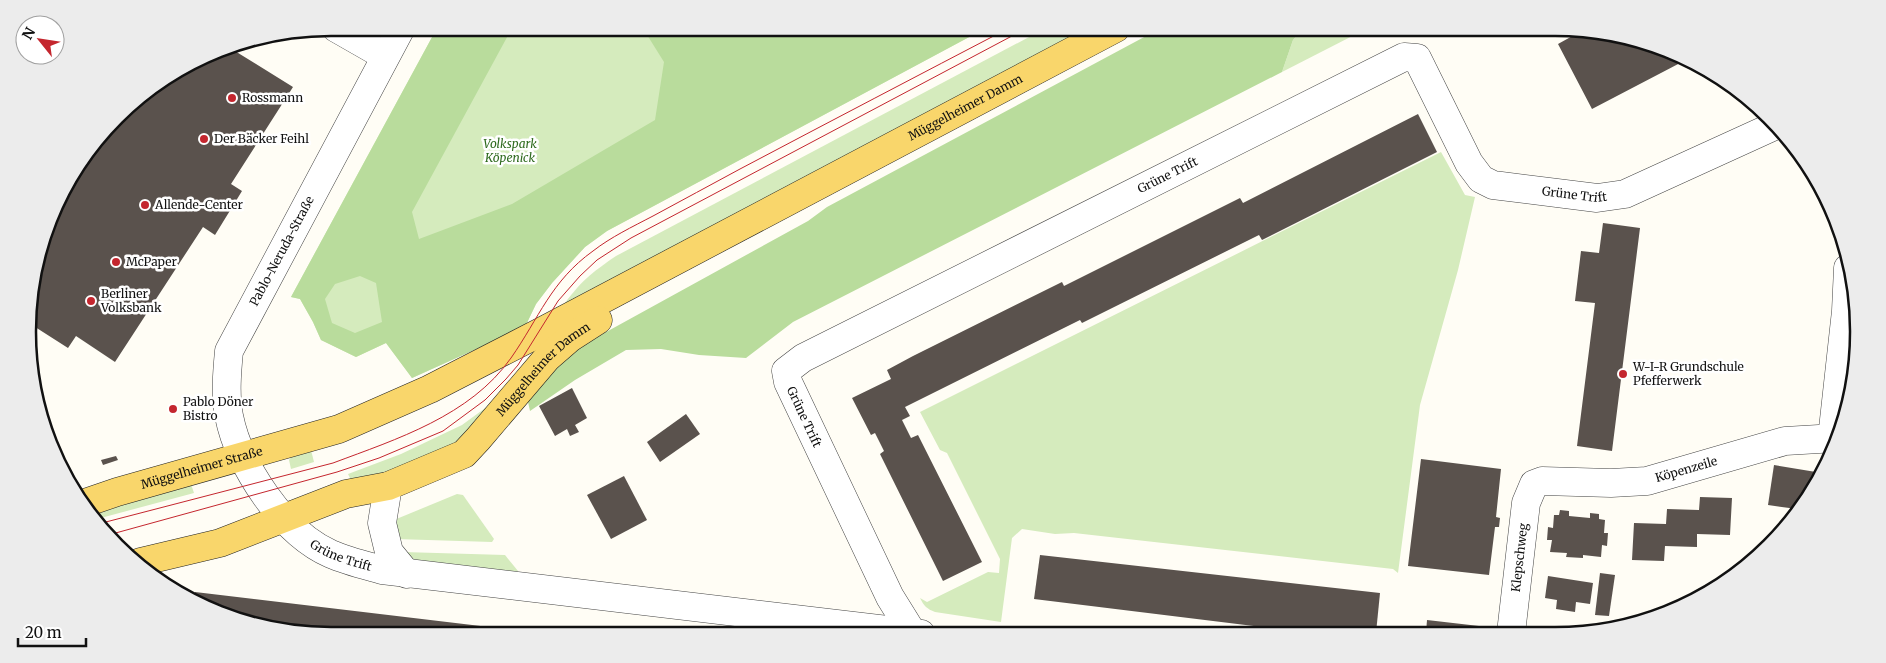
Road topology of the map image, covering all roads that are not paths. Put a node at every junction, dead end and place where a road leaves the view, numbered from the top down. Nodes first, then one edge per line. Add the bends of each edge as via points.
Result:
1 (350, 36) edge
2 (397, 36) edge
3 (1101, 36) edge
4 (386, 56) junction
5 (1768, 129) edge
6 (814, 186) junction
7 (1847, 292) edge
8 (1836, 421) edge
9 (322, 434) joint
10 (1829, 438) edge
11 (243, 456) junction
12 (1534, 484) joint
13 (388, 486) junction
14 (90, 501) edge
15 (283, 519) junction
16 (146, 561) edge
17 (407, 574) junction
18 (857, 627) edge
19 (911, 627) edge
20 (1512, 627) edge

1 - 4 street
2 - 4 street, Pablo-Neruda-Straße
3 - 6 main road, Müggelheimer Damm
4 - 11 street, Pablo-Neruda-Straße via 229,351 229,418
5 - 19 street, Grüne Trift via 1625,194 1597,198 1493,185 1481,179 1469,163 1417,58 1404,57 803,358 786,371 788,382 890,597
6 - 9 main road, Müggelheimer Damm via 430,389
6 - 13 main road, Müggelheimer Damm via 778,225 570,338 547,358 464,454
7 - 8 street
9 - 11 main road, Müggelheimer Straße
10 - 12 street, Köpenzeile via 1786,441 1647,481 1542,481
11 - 14 main road, Müggelheimer Straße
11 - 15 street, Pablo-Neruda-Straße via 262,492
12 - 20 street, Klepschweg via 1526,503
13 - 15 main road, Müggelheimer Damm via 346,494
13 - 17 street, Grüne Trift via 382,523 389,552
15 - 16 main road via 220,543
15 - 17 street, Grüne Trift via 330,554
17 - 18 street, Grüne Trift

